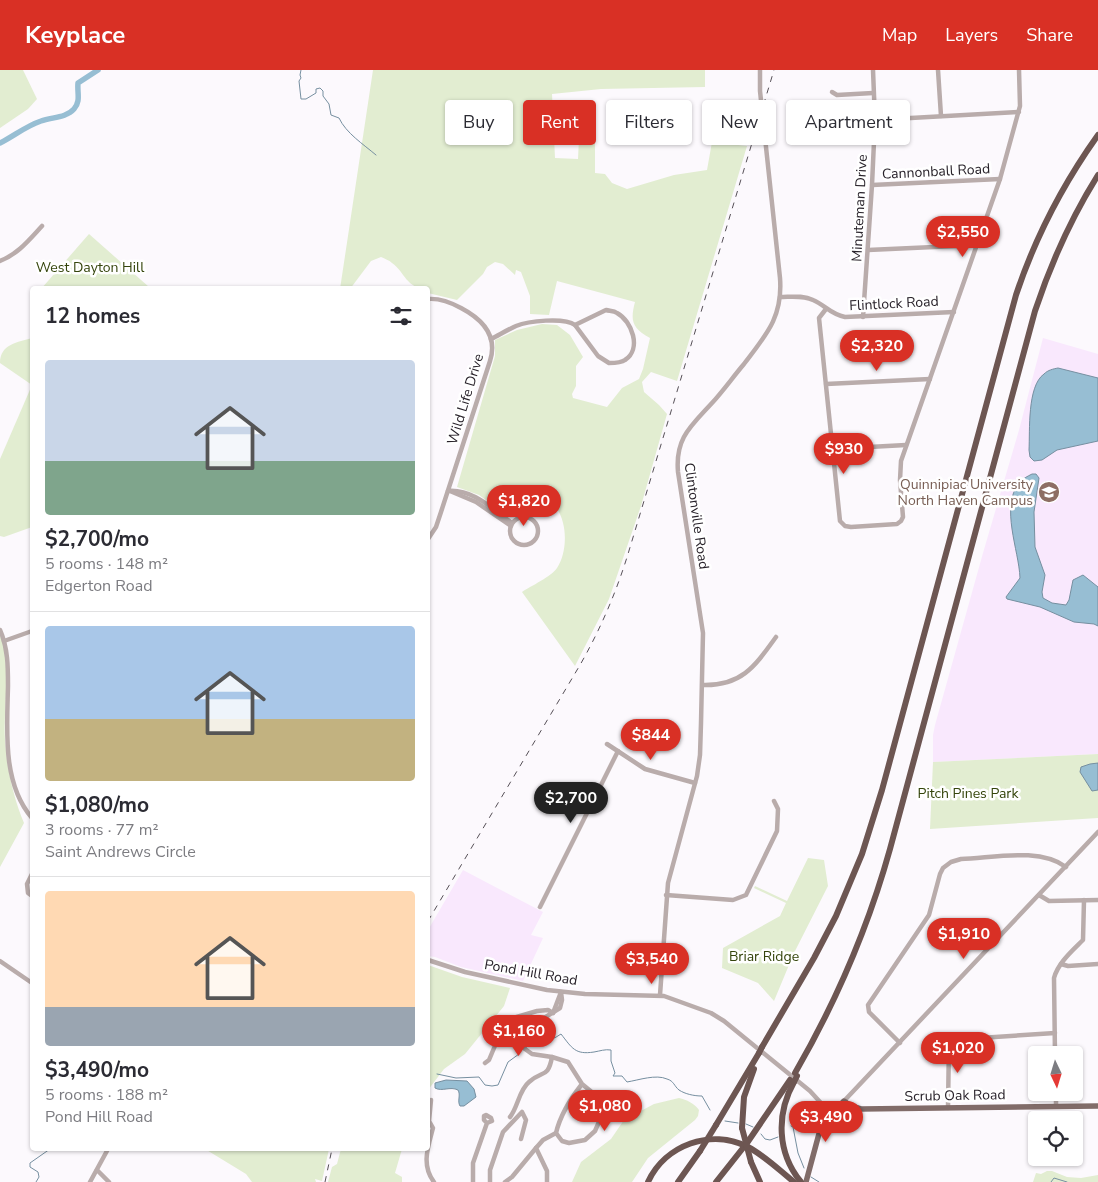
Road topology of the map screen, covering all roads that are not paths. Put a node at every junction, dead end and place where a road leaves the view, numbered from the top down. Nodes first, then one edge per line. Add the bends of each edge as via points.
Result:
1 (760, 70) edge
2 (873, 70) edge
3 (938, 70) edge
4 (1019, 70) edge
5 (832, 92) dead end
6 (873, 93) junction
7 (874, 100) edge
8 (1018, 112) junction
9 (941, 116) junction
10 (910, 118) edge
11 (1098, 135) edge
12 (874, 145) edge
13 (1098, 175) edge
14 (1000, 179) junction
15 (872, 185) junction
16 (42, 226) dead end
17 (978, 245) junction
18 (868, 250) junction
19 (0, 261) edge
20 (780, 297) junction
21 (430, 299) edge
22 (826, 309) junction
23 (954, 312) junction
24 (863, 317) junction
25 (575, 324) junction
26 (491, 339) junction
27 (930, 379) junction
28 (826, 384) junction
29 (906, 445) junction
30 (832, 449) junction
31 (448, 491) junction
32 (512, 525) junction
33 (430, 536) edge
34 (0, 630) edge
35 (30, 632) edge
36 (776, 637) dead end
37 (4, 641) junction
38 (702, 685) junction
39 (607, 744) dead end
40 (618, 751) junction
41 (695, 783) junction
42 (774, 801) dead end
43 (30, 815) edge
44 (1098, 832) edge
45 (1066, 867) junction
46 (30, 878) edge
47 (30, 894) edge
48 (1040, 894) junction
49 (666, 895) junction
50 (1084, 900) junction
51 (1098, 900) edge
52 (540, 907) dead end
53 (0, 961) edge
54 (430, 961) edge
55 (1061, 964) junction
56 (1098, 964) edge
57 (30, 983) edge
58 (561, 992) junction
59 (660, 995) junction
60 (553, 1013) junction
61 (1055, 1033) junction
62 (900, 1043) junction
63 (1055, 1046) edge
64 (759, 1052) junction
65 (552, 1057) junction
66 (485, 1063) dead end
67 (794, 1078) junction
68 (582, 1084) junction
69 (432, 1100) dead end
70 (844, 1101) junction
71 (1056, 1101) edge
72 (1056, 1106) junction
73 (1098, 1106) edge
74 (948, 1108) junction
75 (430, 1114) edge
76 (831, 1114) junction
77 (510, 1117) dead end
78 (430, 1123) edge
79 (486, 1124) dead end
80 (556, 1133) junction
81 (521, 1139) dead end
82 (430, 1140) edge
83 (536, 1148) junction
84 (107, 1151) edge
85 (427, 1151) edge
86 (97, 1170) junction
87 (90, 1182) edge
88 (109, 1182) edge
89 (434, 1182) edge
90 (473, 1182) edge
91 (490, 1182) edge
92 (505, 1182) edge
93 (547, 1182) edge
94 (648, 1182) edge
95 (678, 1182) edge
96 (716, 1182) edge
97 (760, 1182) edge
98 (794, 1182) edge
99 (801, 1182) edge
100 (806, 1182) edge

1 - 20 street, Clintonville Road
2 - 6 street, Minuteman Drive
3 - 9 street
4 - 8 street
5 - 6 street via 837,95
6 - 7 street, Minuteman Drive
8 - 9 street
8 - 14 street
9 - 10 street
11 - 64 highway via 1052,210 1016,295 862,854 828,932
12 - 15 street, Minuteman Drive
13 - 67 highway via 1063,240 1035,311 875,899 841,986
14 - 15 street, Cannonball Road
14 - 17 street
15 - 18 street, Minuteman Drive
16 - 19 street via 23,247
17 - 18 street
17 - 23 street
18 - 24 street, Minuteman Drive
20 - 22 street, Flintlock Road via 806,297
20 - 38 street, Clintonville Road via 777,314 766,336 688,428 678,451 678,472 703,633
21 - 26 street, Wild Life Drive via 442,299 471,313 482,323
22 - 24 street, Flintlock Road via 845,318
22 - 28 street via 819,318
23 - 24 street, Flintlock Road
23 - 27 street
25 - 25 street via 606,310 616,312 633,334 631,355 623,362 609,363 598,356
25 - 26 street via 570,321 542,321 518,325
26 - 31 street, Wild Life Drive via 492,355
27 - 28 street
27 - 29 street
28 - 30 street
29 - 30 street
29 - 30 street via 900,468 902,519 897,524 883,526 851,527 841,524
31 - 32 street via 456,490 477,500
31 - 33 street, Wild Life Drive
32 - 32 street via 518,518 532,519 538,530 536,539 529,544 516,542 510,534
34 - 37 street
35 - 37 street
36 - 38 street via 755,666 737,679 724,684
37 - 43 street via 10,764 19,799
38 - 41 street, Clintonville Road via 700,756
39 - 40 street
40 - 41 street via 645,769
40 - 52 street
41 - 49 street, Clintonville Road
42 - 49 street via 778,809 777,831 746,895 733,900
44 - 45 street
45 - 48 street
45 - 62 street via 1028,855 961,859 943,868 929,915 868,1005 869,1012
46 - 47 street via 27,884
48 - 50 street via 1049,901
48 - 62 street
49 - 59 street, Clintonville Road
50 - 51 street
50 - 55 street via 1083,940
53 - 57 street
54 - 58 street, Pond Hill Road via 473,974
55 - 56 street
55 - 61 street via 1054,978
58 - 59 street, Pond Hill Road
58 - 60 street
59 - 76 street, Pond Hill Road via 722,1019 810,1091
60 - 65 street via 528,1028 522,1039 528,1052
60 - 66 street via 537,1011 510,1019
61 - 63 street
61 - 74 street via 948,1040
62 - 70 street
64 - 95 highway, bridge
64 - 97 highway, bridge via 744,1097 742,1128
65 - 68 street via 568,1062
65 - 77 street via 546,1073 529,1081
67 - 96 highway
67 - 99 highway via 783,1108 782,1133 786,1155
68 - 80 street via 568,1105
68 - 80 street via 599,1098 605,1108 595,1131 586,1140 568,1143
69 - 75 street
70 - 74 main road, Scrub Oak Road via 860,1109
70 - 76 main road
71 - 72 street
72 - 73 main road, Scrub Oak Road
72 - 74 main road, Scrub Oak Road
76 - 100 main road via 818,1134
78 - 82 street via 433,1128
79 - 90 street via 472,1163
80 - 83 street
81 - 91 street via 526,1120 522,1112 503,1132 490,1170
83 - 92 street
83 - 93 street via 547,1170
84 - 86 street
85 - 89 street via 426,1164
86 - 87 street
86 - 88 street
94 - 98 highway via 659,1164 675,1151 695,1142 718,1139 750,1148

